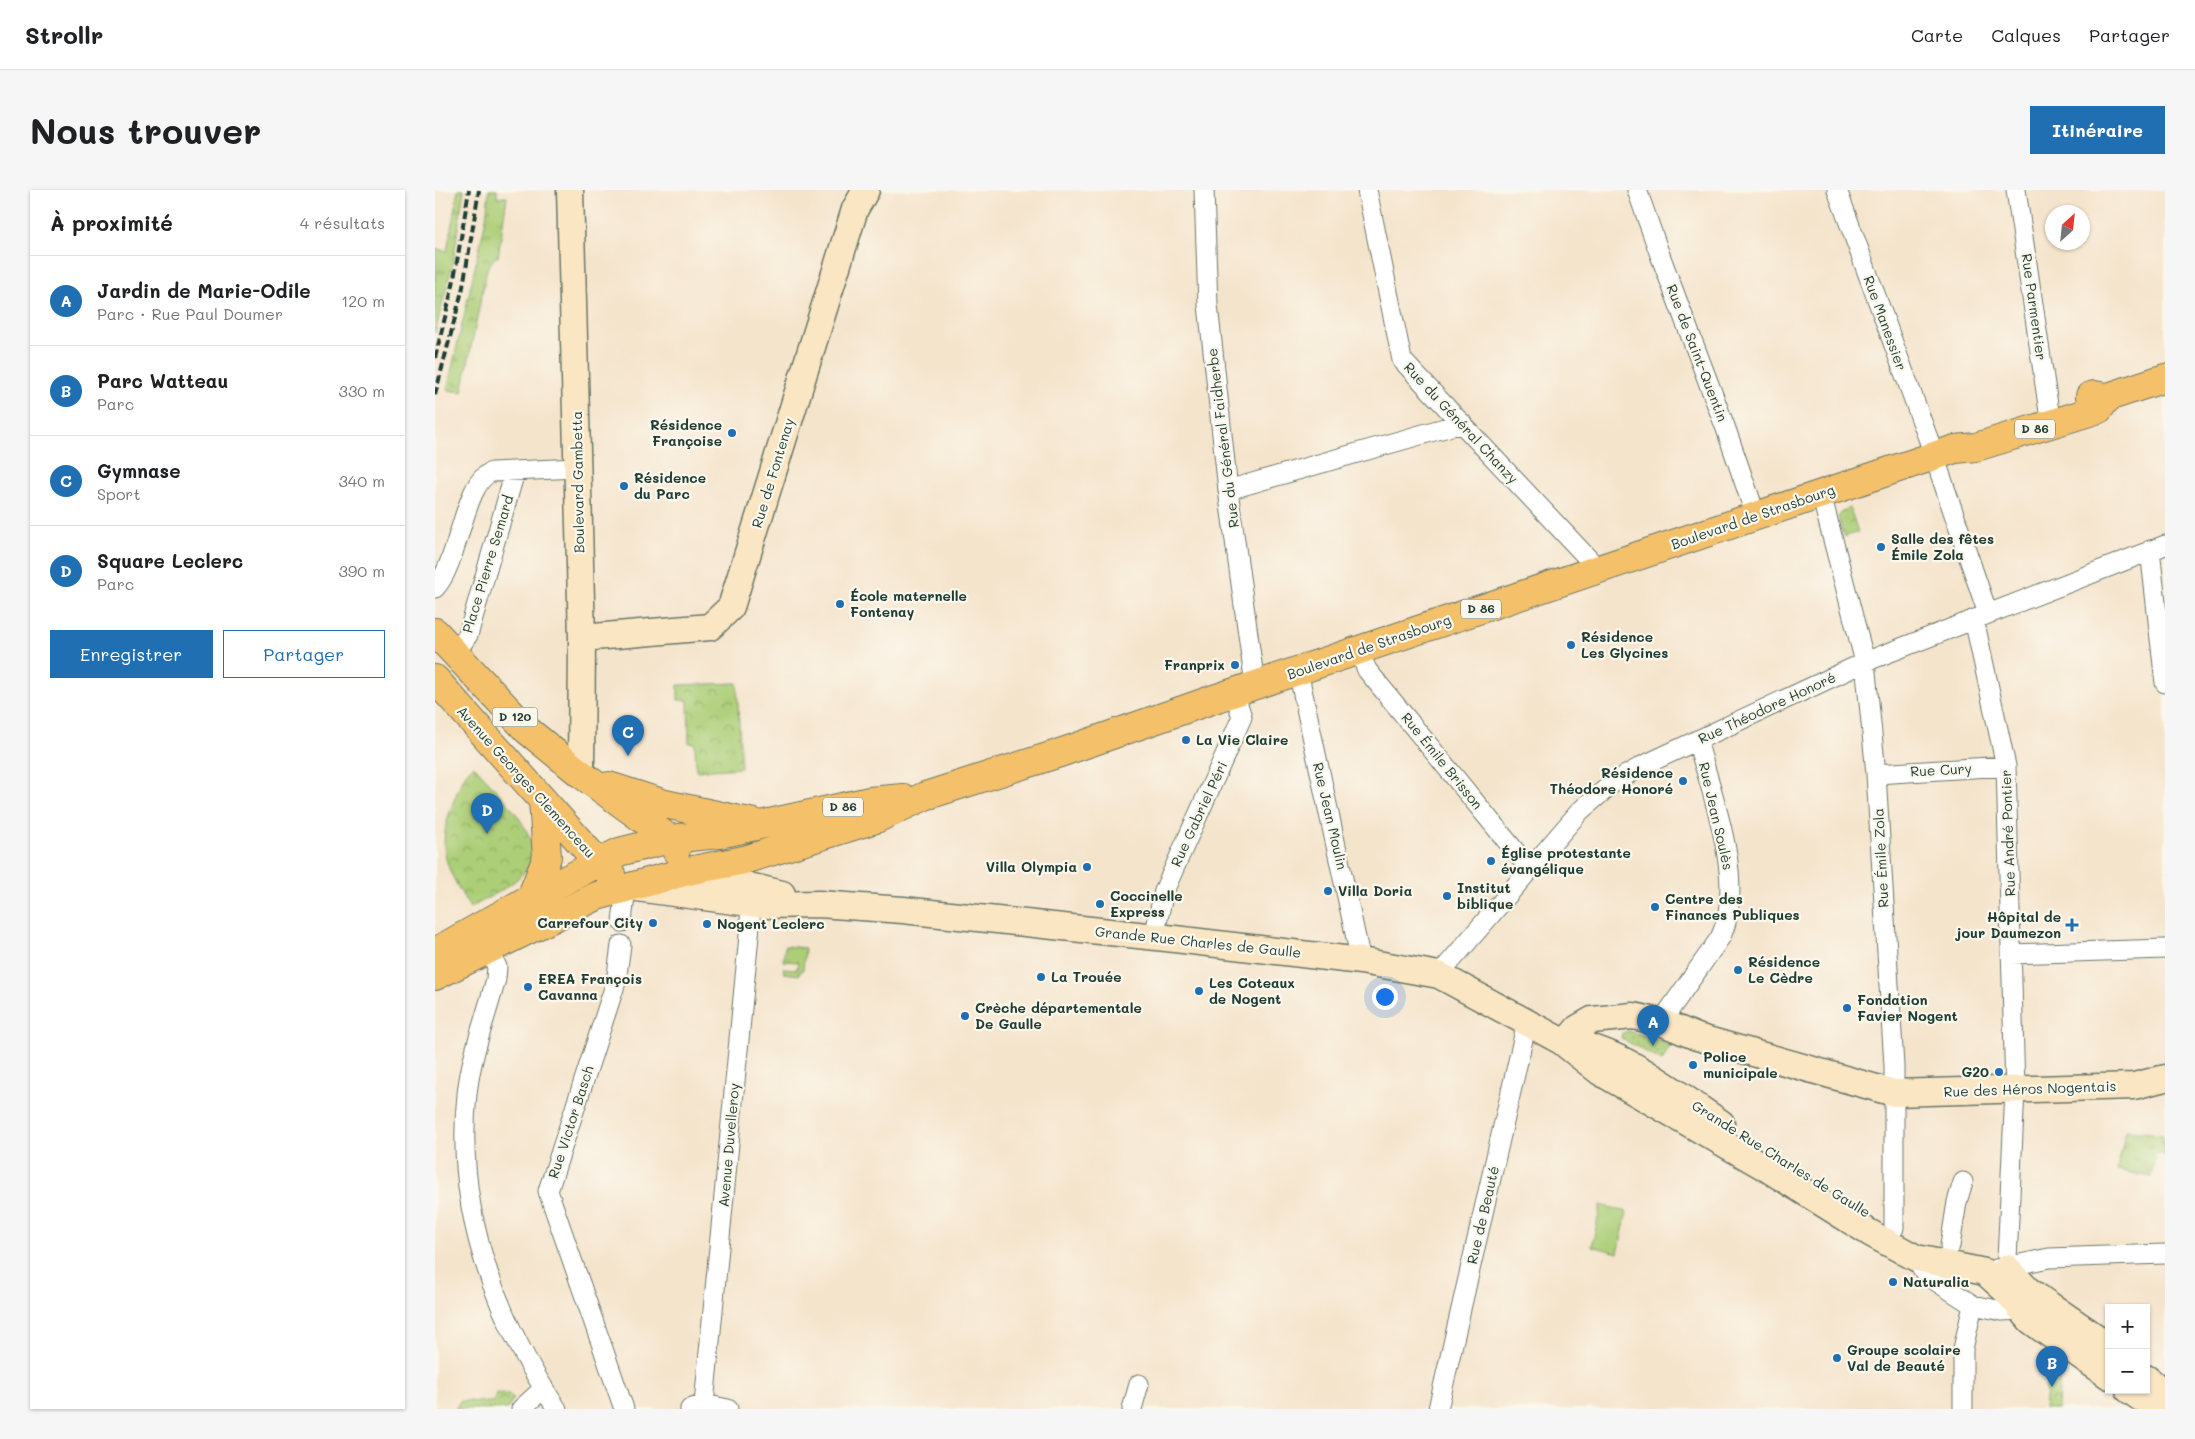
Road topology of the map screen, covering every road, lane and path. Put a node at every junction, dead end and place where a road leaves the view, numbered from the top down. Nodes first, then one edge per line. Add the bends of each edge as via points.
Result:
1 (570, 190) edge
2 (866, 190) edge
3 (1204, 190) edge
4 (1367, 190) edge
5 (1637, 190) edge
6 (1837, 190) edge
7 (2017, 190) edge
8 (2165, 378) edge
9 (2049, 417) junction
10 (1462, 423) junction
11 (1944, 452) junction
12 (577, 468) junction
13 (515, 472) junction
14 (1228, 490) junction
15 (1821, 494) junction
16 (1756, 516) junction
17 (2158, 548) edge
18 (1598, 569) junction
19 (435, 588) edge
20 (1981, 616) junction
21 (435, 632) edge
22 (582, 638) junction
23 (1359, 651) junction
24 (455, 654) junction
25 (1865, 662) junction
26 (1297, 671) junction
27 (435, 679) edge
28 (2165, 683) edge
29 (1244, 689) junction
30 (1697, 740) junction
31 (2006, 766) junction
32 (1876, 774) junction
33 (585, 776) junction
34 (925, 796) junction
35 (543, 800) junction
36 (763, 824) junction
37 (670, 840) junction
38 (598, 862) junction
39 (1529, 868) junction
40 (688, 871) junction
41 (746, 883) junction
42 (625, 887) junction
43 (531, 898) junction
44 (622, 922) dead end
45 (1154, 937) junction
46 (480, 940) junction
47 (621, 945) dead end
48 (2165, 950) edge
49 (435, 952) edge
50 (2011, 954) junction
51 (1361, 961) junction
52 (1439, 975) junction
53 (435, 976) edge
54 (1527, 1022) junction
55 (1661, 1022) junction
56 (1572, 1045) junction
57 (2165, 1078) edge
58 (2015, 1090) junction
59 (1894, 1093) junction
60 (1963, 1182) dead end
61 (1895, 1228) junction
62 (1950, 1246) junction
63 (2165, 1254) edge
64 (1916, 1258) junction
65 (1998, 1277) junction
66 (1973, 1305) junction
67 (2022, 1310) junction
68 (2105, 1343) edge
69 (2105, 1373) edge
70 (1139, 1384) dead end
71 (543, 1389) junction
72 (697, 1407) edge
73 (521, 1409) edge
74 (557, 1409) edge
75 (624, 1409) edge
76 (728, 1409) edge
77 (1132, 1409) edge
78 (1438, 1409) edge
79 (1963, 1409) edge

1 - 12 main road, Boulevard Gambetta
2 - 22 main road, Rue de Fontenay via 855,210 731,607 710,626
3 - 14 street, Rue du Général Faidherbe via 1213,404
4 - 10 street, Rue du Général Chanzy via 1401,360
5 - 16 street, Rue de Saint-Quentin
6 - 11 street, Rue Manessier
7 - 9 street, Rue Parmentier
8 - 9 main road, Boulevard de Strasbourg / D 86 via 2108,398 2099,410
9 - 11 main road, Boulevard de Strasbourg / D 86 via 1976,447
10 - 14 street
10 - 18 street, Rue du Général Chanzy
11 - 15 main road, Boulevard de Strasbourg / D 86
11 - 20 street, Rue Manessier
12 - 13 street
12 - 22 main road, Boulevard Gambetta
13 - 19 street via 489,473 478,483 449,566
13 - 24 street, Place Pierre Semard via 468,635
14 - 29 street, Rue du Général Faidherbe
15 - 16 main road, Boulevard de Strasbourg / D 86
15 - 25 street, Rue Émile Zola
16 - 18 main road, Boulevard de Strasbourg / D 86
17 - 20 street, Rue Théodore Honoré
17 - 28 street
18 - 23 main road, Boulevard de Strasbourg / D 86
20 - 25 street, Rue Théodore Honoré
20 - 31 street, Rue André Pontier
21 - 24 main road, D 120
22 - 33 main road, Boulevard Gambetta
23 - 26 main road, Boulevard de Strasbourg / D 86
23 - 39 street, Rue Émile Brisson via 1367,670
24 - 33 main road, D 120 via 527,730
25 - 30 street, Rue Théodore Honoré
25 - 32 street, Rue Émile Zola
26 - 29 main road, Boulevard de Strasbourg / D 86
26 - 51 street, Rue Jean Moulin
27 - 35 main road, Avenue Georges Clemenceau / D 120
29 - 34 main road, Boulevard de Strasbourg / D 86
29 - 45 street, Rue Gabriel Péri via 1242,717 1164,890
30 - 39 street, Rue Théodore Honoré via 1614,782 1580,811
30 - 55 street, Rue Jean Soulès via 1724,838 1730,881 1729,910 1719,938
31 - 32 street, Rue Cury
31 - 50 street, Rue André Pontier
32 - 59 street, Rue Émile Zola
33 - 36 main road via 665,804
33 - 37 main road, D 120
34 - 36 main road, Boulevard de Strasbourg / D 86 via 870,801
34 - 41 main road, Boulevard de Strasbourg / D 86
35 - 38 main road, Avenue Georges Clemenceau / D 120
35 - 43 main road via 547,858
36 - 37 main road, Boulevard de Strasbourg / D 86
37 - 38 main road, D 86 via 619,852
37 - 40 main road
38 - 42 main road, D 120
38 - 43 main road, D 86
39 - 52 street, Rue Théodore Honoré
40 - 41 main road, Boulevard de Strasbourg / D 86
40 - 42 main road, D 86
41 - 42 main road, Grande Rue Charles de Gaulle
41 - 45 main road, Grande Rue Charles de Gaulle via 819,904
41 - 72 street, Avenue Duvelleroy
42 - 44 street
42 - 46 main road, D 86
43 - 46 main road, D 86
45 - 51 main road, Grande Rue Charles de Gaulle
46 - 49 main road, D 86
46 - 53 main road, D 86
46 - 71 street via 497,967 467,1093 465,1139 471,1211 482,1255 501,1307
47 - 75 street, Rue Victor Basch via 616,982 548,1191
48 - 50 street
50 - 58 street, Rue André Pontier
51 - 52 main road, Grande Rue Charles de Gaulle
52 - 54 main road, Grande Rue Charles de Gaulle
54 - 56 main road, Grande Rue Charles de Gaulle
54 - 78 street, Rue de Beauté
55 - 56 main road, Rue des Héros Nogentais via 1633,1016 1592,1020 1582,1024
55 - 59 main road, Rue des Héros Nogentais via 1697,1037
56 - 61 main road, Grande Rue Charles de Gaulle via 1620,1059 1841,1199
56 - 64 main road, Grande Rue Charles de Gaulle via 1600,1072
57 - 58 main road, Rue des Héros Nogentais via 2134,1086
58 - 59 main road, Rue des Héros Nogentais
58 - 65 street, Rue André Pontier
59 - 61 street, Rue Émile Zola
60 - 62 street
61 - 62 main road, Grande Rue Charles de Gaulle via 1919,1240
62 - 65 main road, Grande Rue Charles de Gaulle via 1988,1255
63 - 65 street, Grande Rue Charles de Gaulle via 2049,1258
64 - 65 main road, Grande Rue Charles de Gaulle
64 - 66 street via 1927,1275
65 - 67 main road
65 - 68 main road via 2029,1291
66 - 67 street via 2002,1312
66 - 79 street via 1963,1349
67 - 69 main road via 2031,1321
70 - 77 street
71 - 73 street
71 - 74 street
72 - 76 street

